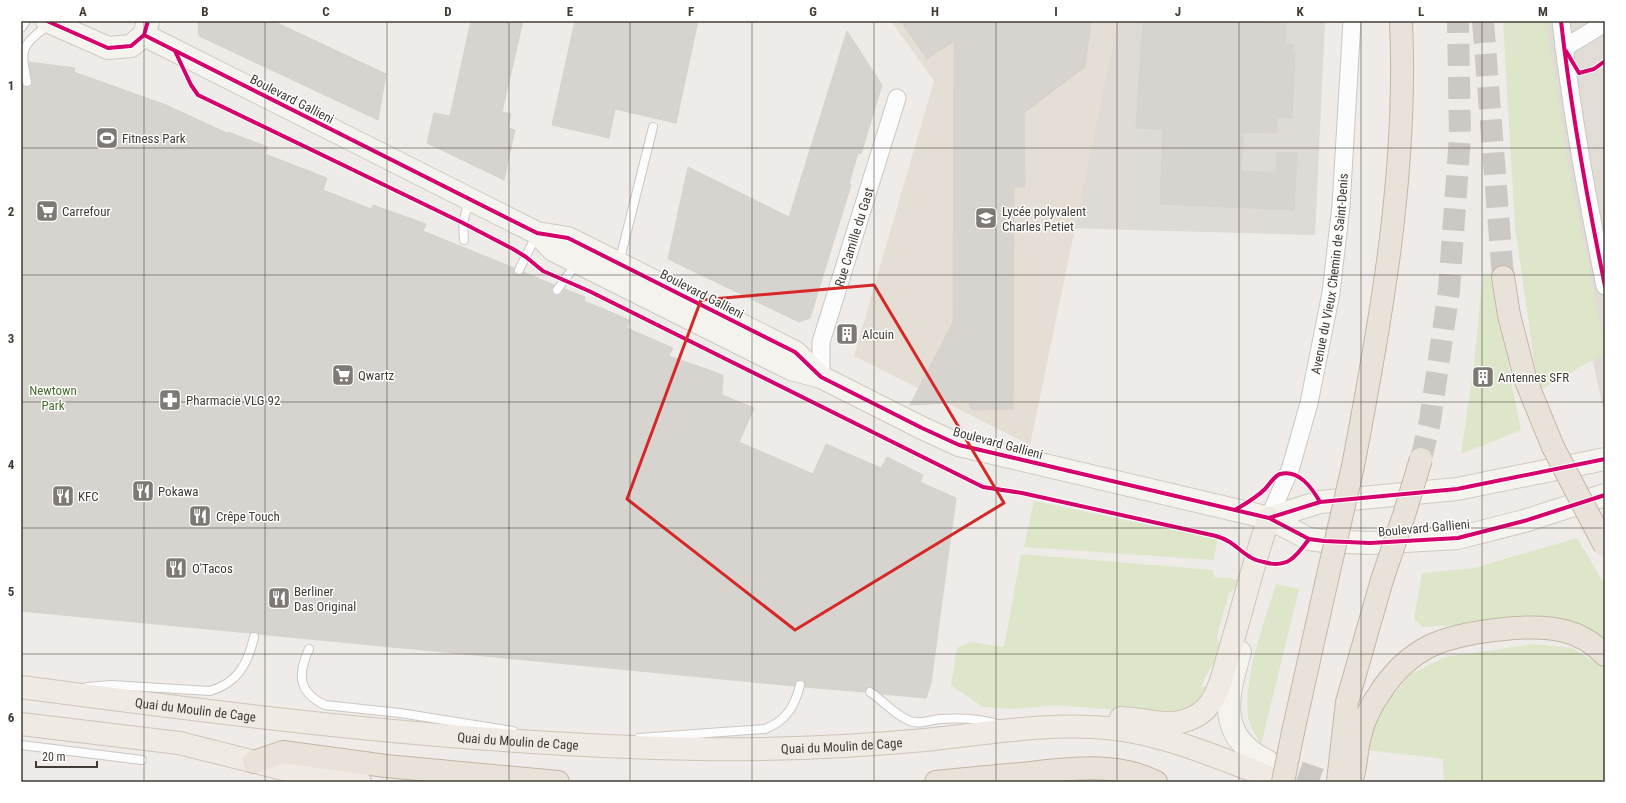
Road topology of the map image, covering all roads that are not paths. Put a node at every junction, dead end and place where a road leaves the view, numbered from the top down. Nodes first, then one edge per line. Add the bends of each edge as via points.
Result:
1 (26, 21) edge
2 (1352, 21) edge
3 (1401, 21) edge
4 (1562, 21) edge
5 (49, 22) edge
6 (1605, 23) edge
7 (21, 28) edge
8 (146, 28) edge
9 (1564, 48) junction
10 (27, 82) dead end
11 (897, 98) dead end
12 (653, 127) dead end
13 (469, 200) junction
14 (537, 233) junction
15 (464, 240) dead end
16 (577, 262) junction
17 (619, 264) junction
18 (519, 270) dead end
19 (1503, 277) tunnel mouth
20 (1605, 286) edge
21 (557, 290) dead end
22 (687, 298) junction
23 (821, 376) junction
24 (1421, 459) tunnel mouth
25 (1605, 460) edge
26 (1605, 495) edge
27 (1269, 518) junction
28 (1605, 546) edge
29 (254, 637) dead end
30 (309, 648) dead end
31 (1605, 655) edge
32 (800, 685) dead end
33 (21, 687) edge
34 (45, 690) junction
35 (870, 692) dead end
36 (21, 724) edge
37 (1017, 731) junction
38 (21, 745) edge
39 (579, 745) junction
40 (142, 760) dead end
41 (254, 762) junction
42 (1271, 772) edge
43 (360, 782) edge
44 (558, 782) edge
45 (936, 782) edge
46 (1156, 782) edge
47 (1338, 782) edge
48 (1351, 782) edge

1 - 7 lane
2 - 27 street, Avenue du Vieux Chemin de Saint-Denis via 1341,206 1331,293 1309,403 1291,467
3 - 42 highway, bridge via 1398,153 1388,262 1376,349 1353,466 1293,732
4 - 9 street
5 - 8 main road, Boulevard Gallieni via 108,48 130,46
5 - 10 lane via 28,41 22,57
6 - 9 street
8 - 13 main road, Boulevard Gallieni
9 - 20 street via 1587,198
11 - 23 street, Rue Camille du Gast via 820,342
12 - 17 lane
13 - 14 main road, Boulevard Gallieni
13 - 15 lane via 463,223
14 - 16 main road, Boulevard Gallieni via 553,250
14 - 17 main road, Boulevard Gallieni via 568,238
14 - 18 lane
16 - 21 lane
16 - 22 lane via 591,260 666,297 677,300
16 - 23 main road, Boulevard Gallieni via 791,369
17 - 22 main road, Boulevard Gallieni
19 - 28 highway, bridge via 1509,315 1526,381 1553,447
22 - 23 main road, Boulevard Gallieni via 794,352
23 - 27 main road, Boulevard Gallieni via 959,445
24 - 47 highway, bridge via 1382,580 1347,702
25 - 27 main road via 1457,490 1320,502
26 - 27 main road, Boulevard Gallieni via 1524,521 1458,538 1370,543 1324,541 1309,539
27 - 37 main road via 1254,560 1241,615 1218,689 1202,712 1184,722 1096,717
27 - 42 main road via 1265,563 1234,674 1230,722 1238,740
29 - 34 lane via 250,656 243,667 232,680 210,691 111,685
30 - 39 lane via 301,676 306,689 316,701 325,705 483,725
31 - 48 highway via 1578,636 1550,628 1520,628 1475,634 1429,646 1397,672 1374,702 1363,724
32 - 39 lane via 791,710 779,722 765,729 664,735
33 - 34 main road, Quai du Moulin de Cage
34 - 39 main road, Quai du Moulin de Cage via 375,730
35 - 37 lane via 910,721 918,723 977,719
36 - 41 main road via 179,743
37 - 39 main road, Quai du Moulin de Cage via 824,747 704,749
37 - 42 main road via 1083,727 1122,730
38 - 40 lane
41 - 43 main road
41 - 44 highway via 283,752 386,766
45 - 46 highway via 1104,768 1129,772

